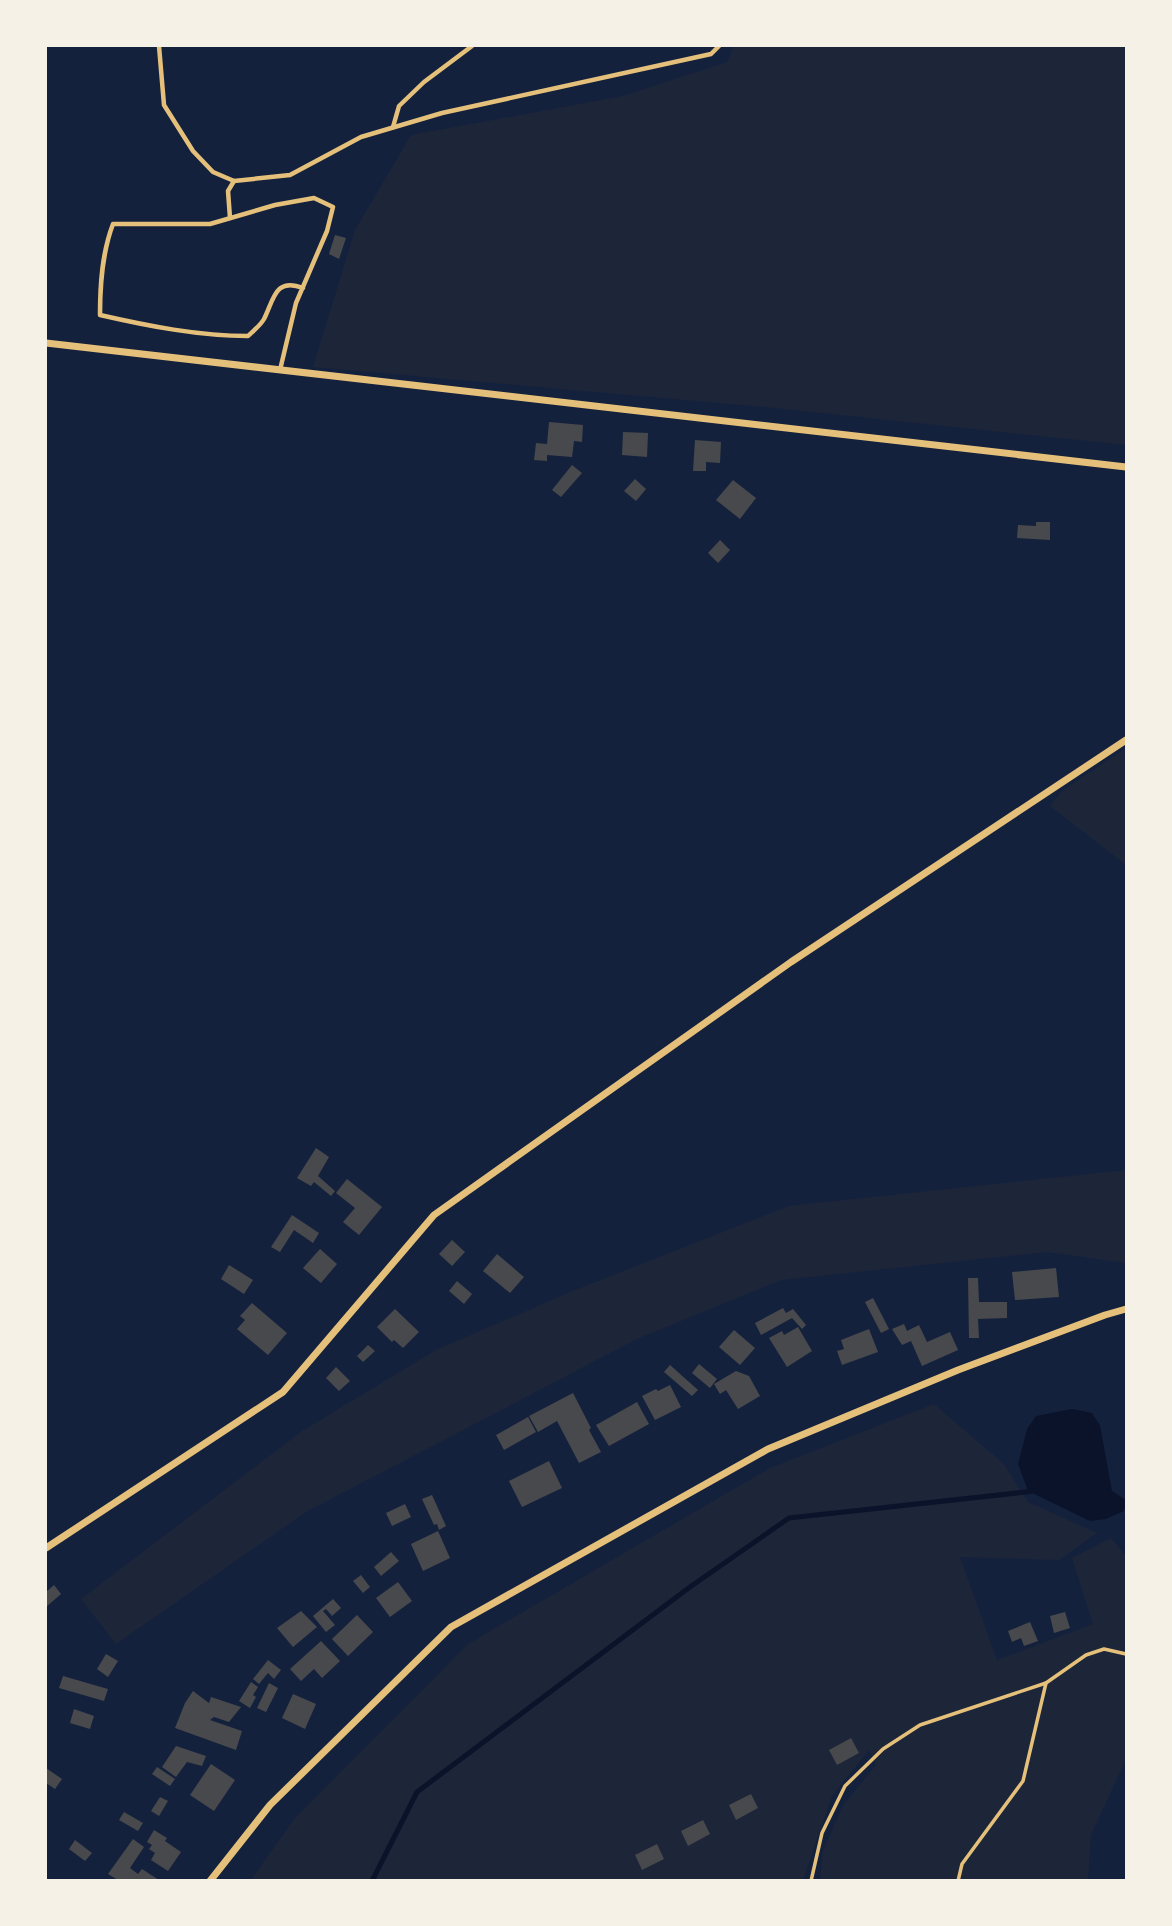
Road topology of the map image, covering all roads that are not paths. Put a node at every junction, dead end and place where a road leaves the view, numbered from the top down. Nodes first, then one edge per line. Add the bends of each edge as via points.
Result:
1 (159, 46) edge
2 (472, 46) edge
3 (719, 46) edge
4 (393, 128) junction
5 (234, 181) junction
6 (230, 218) junction
7 (303, 288) junction
8 (46, 344) edge
9 (280, 371) junction
10 (1126, 467) edge
11 (1126, 740) edge
12 (1126, 1309) edge
13 (46, 1548) edge
14 (210, 1881) edge

1 - 5 lane via 164,105 193,151 213,172
2 - 4 lane via 399,106
3 - 4 lane via 711,54 442,113
4 - 5 lane via 361,137 290,175
5 - 6 lane via 228,191
6 - 7 lane via 314,198 333,207
6 - 7 lane via 210,224 113,224 106,244 100,315 248,336 284,285
7 - 9 lane
8 - 9 street
9 - 10 street
11 - 13 street via 791,962 435,1215 283,1392
12 - 14 street via 958,1370 768,1449 452,1627 270,1805

